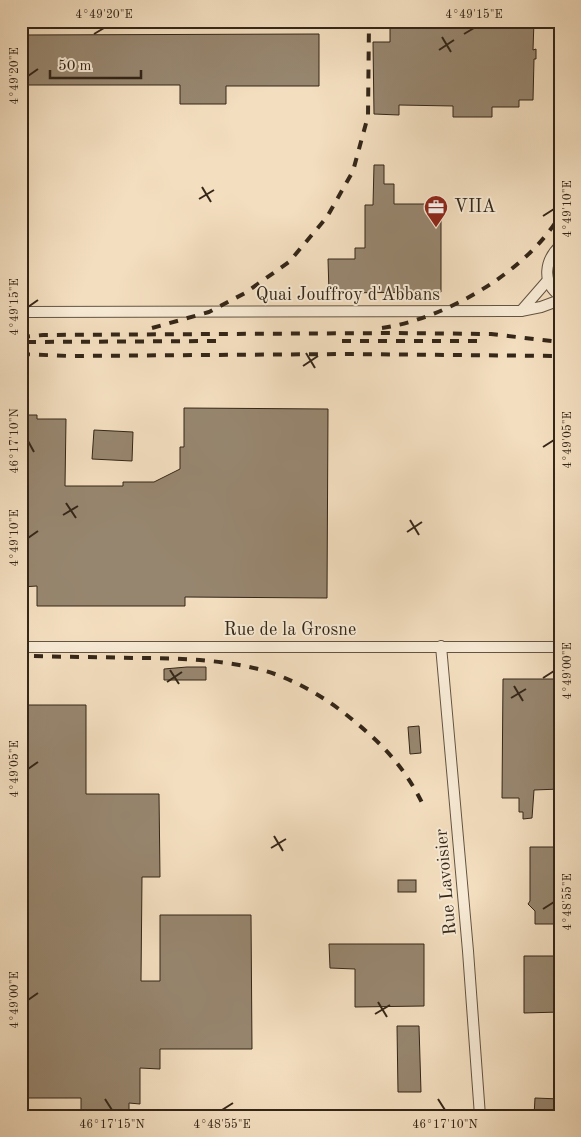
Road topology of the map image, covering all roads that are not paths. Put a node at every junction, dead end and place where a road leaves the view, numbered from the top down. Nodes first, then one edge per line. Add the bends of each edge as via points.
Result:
1 (560, 246) edge
2 (548, 280) junction
3 (560, 296) edge
4 (560, 300) edge
5 (521, 311) junction
6 (21, 312) edge
7 (441, 646) junction
8 (21, 647) edge
9 (560, 647) edge
10 (480, 1116) edge

1 - 2 street via 548,261
2 - 3 street
2 - 5 street
4 - 5 street, Quai Jouffroy d'Abbans
5 - 6 street, Quai Jouffroy d'Abbans
7 - 8 street, Rue de la Grosne
7 - 9 street, Rue de la Grosne
7 - 10 street, Rue Lavoisier

